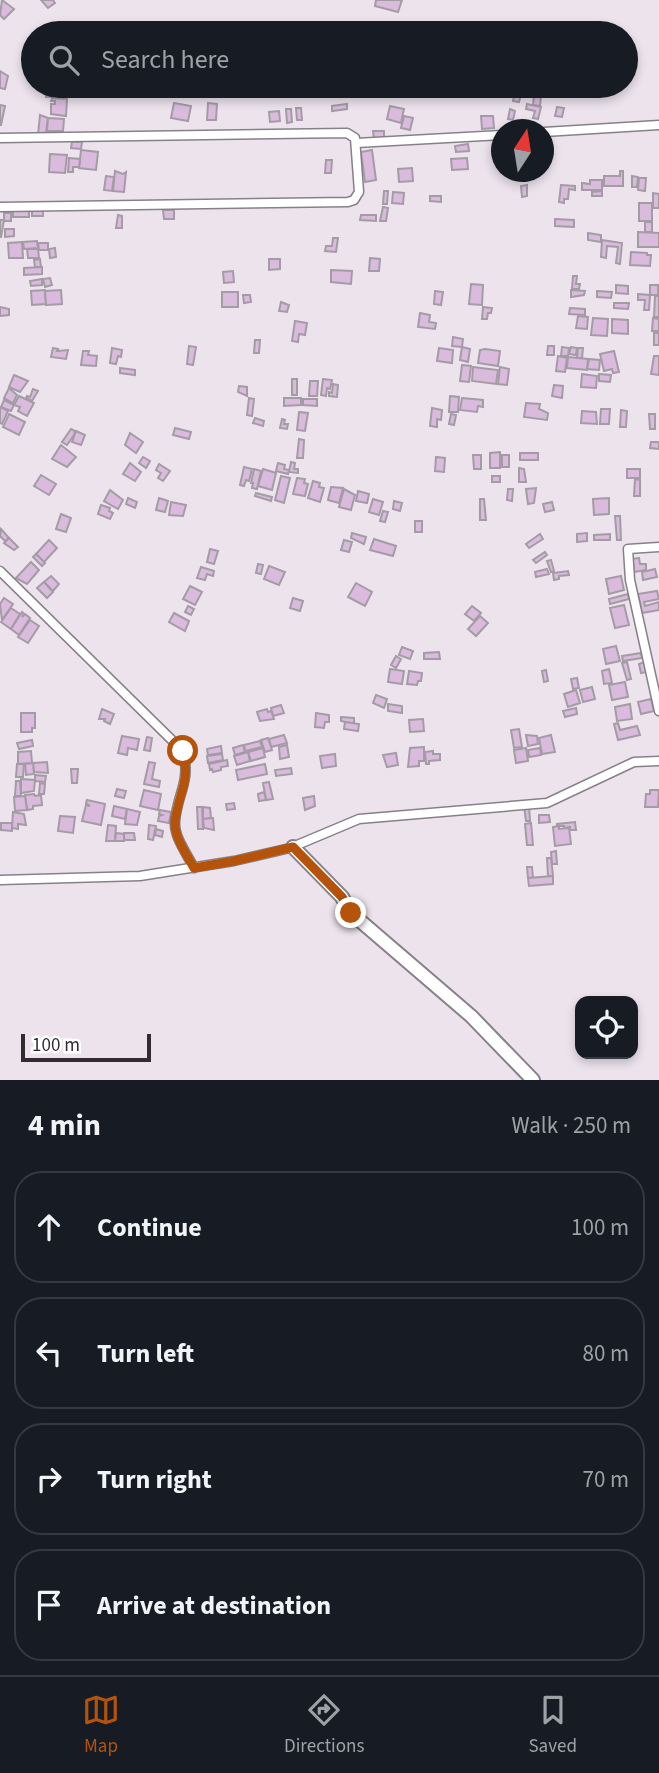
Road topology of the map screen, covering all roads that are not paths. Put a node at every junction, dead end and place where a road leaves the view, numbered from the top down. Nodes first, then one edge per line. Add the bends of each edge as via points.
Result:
1 (659, 125) edge
2 (554, 131) edge
3 (491, 136) edge
4 (0, 138) edge
5 (356, 143) junction
6 (0, 207) edge
7 (659, 547) edge
8 (0, 571) edge
9 (659, 711) edge
10 (659, 761) edge
11 (293, 847) junction
12 (194, 868) junction
13 (0, 880) edge
14 (533, 1080) edge

1 - 2 street
3 - 5 street
4 - 5 street via 347,133
5 - 6 street via 359,192 348,202
7 - 9 street via 628,549 630,580
8 - 12 street via 183,751 187,769 175,824
10 - 11 street via 634,762 547,803 359,819
11 - 12 street
11 - 14 street via 342,897 351,913 471,1016
12 - 13 street via 140,876

